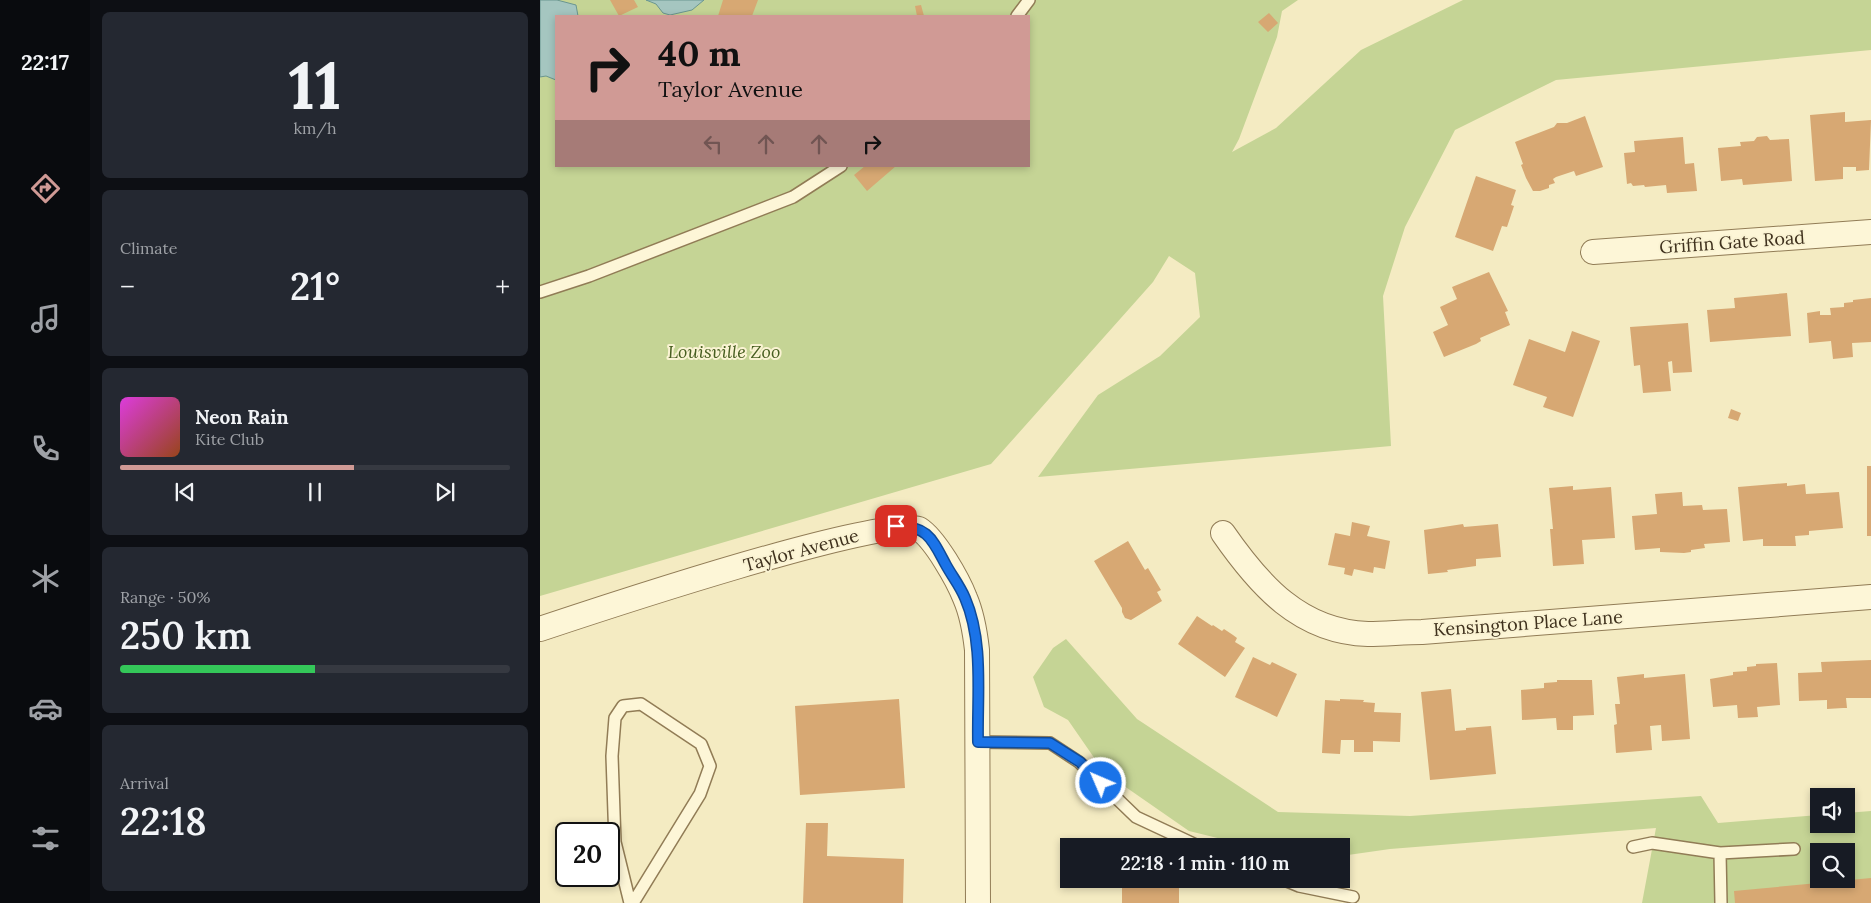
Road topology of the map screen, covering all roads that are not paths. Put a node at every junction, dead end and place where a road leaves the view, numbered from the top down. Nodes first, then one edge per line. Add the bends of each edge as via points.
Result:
1 (1029, 0) edge
2 (1018, 15) edge
3 (840, 167) edge
4 (1871, 232) edge
5 (1593, 252) dead end
6 (540, 292) edge
7 (1223, 533) dead end
8 (1871, 597) edge
9 (540, 629) edge
10 (978, 742) junction
11 (1181, 838) edge
12 (1633, 848) dead end
13 (1794, 850) dead end
14 (1720, 854) junction
15 (1308, 888) edge
16 (1353, 898) dead end
17 (631, 903) edge
18 (978, 903) edge
19 (1721, 903) edge

1 - 2 lane
3 - 6 lane via 793,198
4 - 5 street, Griffin Gate Road
7 - 8 street, Kensington Place Lane via 1244,563 1274,595 1302,616 1332,627 1367,634
9 - 10 street, Taylor Avenue via 724,570 852,536 896,526 913,526 933,541 965,598 974,624
10 - 11 lane via 1050,743 1080,762 1136,817
10 - 18 street, Taylor Avenue
12 - 14 lane via 1652,843 1671,844
13 - 14 lane
14 - 19 lane
15 - 16 lane
17 - 17 lane via 700,794 710,766 701,744 641,704 623,706 615,718 612,756 615,842

